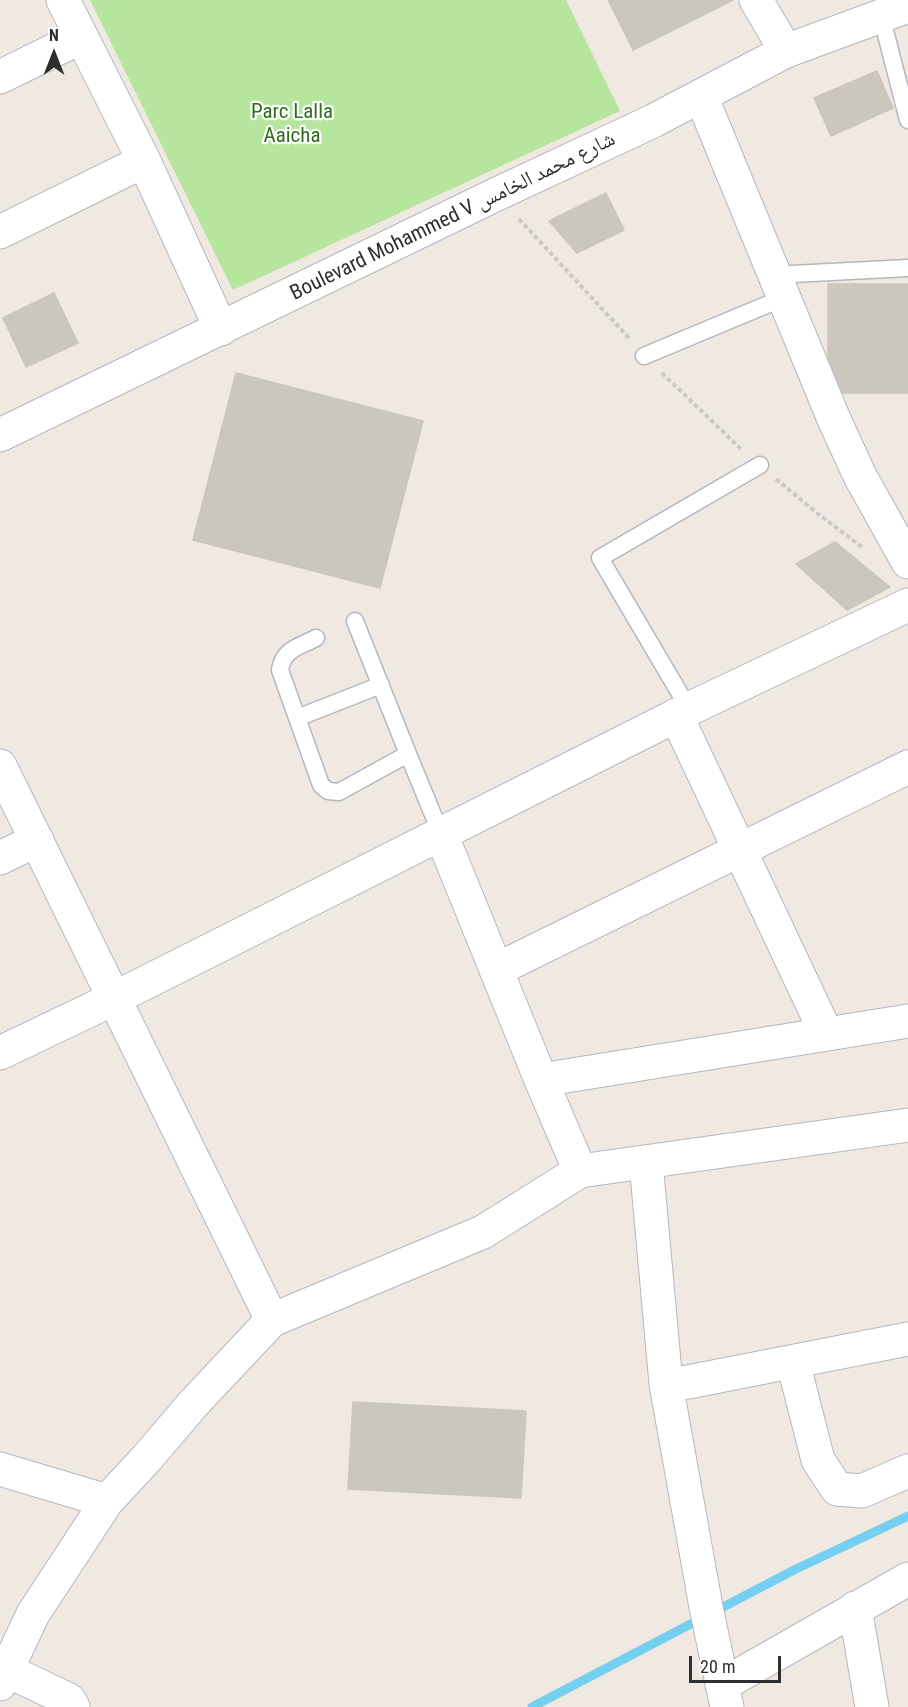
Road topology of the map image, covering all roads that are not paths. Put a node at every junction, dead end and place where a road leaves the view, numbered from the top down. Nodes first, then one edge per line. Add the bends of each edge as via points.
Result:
1 (63, 0) edge
2 (756, 0) edge
3 (894, 11) edge
4 (81, 37) junction
5 (786, 51) junction
6 (0, 77) edge
7 (701, 96) junction
8 (908, 120) edge
9 (144, 161) junction
10 (0, 232) edge
11 (908, 268) edge
12 (778, 287) junction
13 (221, 328) junction
14 (644, 356) road end
15 (0, 435) edge
16 (760, 465) road end
17 (908, 562) edge
18 (908, 605) edge
19 (355, 621) dead end
20 (316, 638) dead end
21 (381, 685) junction
22 (682, 712) junction
23 (297, 718) junction
24 (408, 754) junction
25 (0, 766) edge
26 (908, 767) edge
27 (441, 834) junction
28 (37, 840) junction
29 (739, 850) junction
30 (0, 858) edge
31 (496, 970) junction
32 (115, 998) junction
33 (908, 1022) edge
34 (826, 1033) junction
35 (0, 1053) edge
36 (541, 1080) junction
37 (908, 1125) edge
38 (646, 1162) junction
39 (580, 1171) junction
40 (272, 1320) junction
41 (908, 1339) edge
42 (793, 1362) junction
43 (666, 1384) junction
44 (0, 1469) edge
45 (908, 1471) edge
46 (107, 1501) junction
47 (908, 1579) edge
48 (855, 1608) junction
49 (3, 1677) edge
50 (724, 1696) edge
51 (73, 1707) edge
52 (872, 1707) edge

1 - 4 street
2 - 5 street
3 - 5 street, Boulevard Mohammed V شارع محمد الخامس
3 - 8 lane
4 - 6 street
4 - 9 street
5 - 7 street, Boulevard Mohammed V شارع محمد الخامس
7 - 12 street
7 - 13 street, Boulevard Mohammed V شارع محمد الخامس
9 - 10 street
9 - 13 street
11 - 12 lane
12 - 14 lane
12 - 17 street via 860,476
13 - 15 street, Boulevard Mohammed V شارع محمد الخامس
16 - 22 lane via 600,558
18 - 22 street
19 - 21 lane
20 - 23 lane via 285,653 282,661 280,670
21 - 23 lane
21 - 24 lane
22 - 27 street
22 - 29 street
23 - 24 lane via 321,785 328,791 339,792
24 - 27 lane
25 - 28 street
26 - 29 street
27 - 31 street
27 - 32 street
28 - 30 street
28 - 32 street
29 - 31 street
29 - 34 street
31 - 36 street
32 - 35 street
32 - 40 street
33 - 34 street
34 - 36 street
36 - 39 street
37 - 38 street
38 - 39 street
38 - 43 street
39 - 40 street via 483,1232
40 - 46 street
41 - 42 street
42 - 43 street
42 - 45 street via 818,1460 837,1489 862,1491
43 - 50 street
44 - 46 street
46 - 49 street via 33,1614
47 - 48 street
48 - 50 street
48 - 52 street
49 - 51 street via 69,1700

